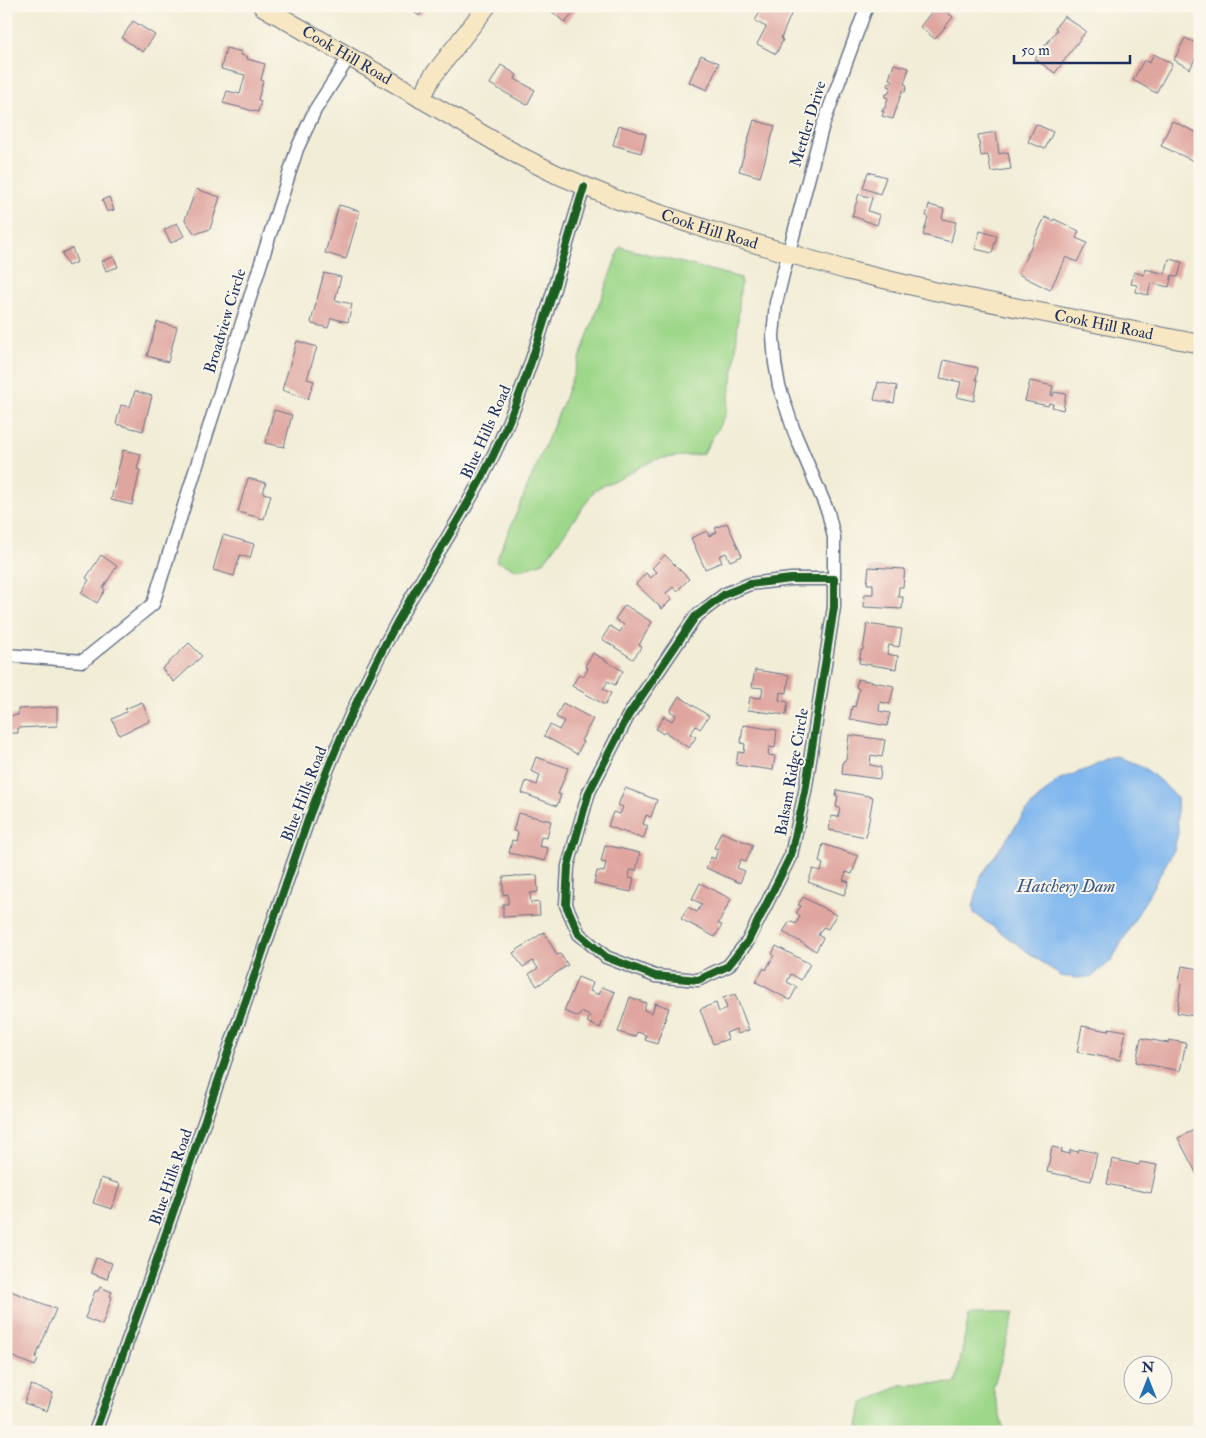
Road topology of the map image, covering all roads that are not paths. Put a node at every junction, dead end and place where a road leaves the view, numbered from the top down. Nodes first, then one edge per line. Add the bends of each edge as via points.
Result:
1 (262, 6) edge
2 (486, 6) edge
3 (868, 6) edge
4 (349, 57) junction
5 (421, 99) junction
6 (584, 187) junction
7 (788, 254) junction
8 (1200, 344) edge
9 (834, 579) junction
10 (6, 655) edge
11 (95, 1432) edge

1 - 4 street, Cook Hill Road
2 - 5 street via 432,77
3 - 7 street, Mettler Drive via 826,115
4 - 5 street, Cook Hill Road
4 - 10 street, Broadview Circle via 315,110 297,148 153,604 84,661
5 - 6 street, Cook Hill Road via 518,155
6 - 7 street, Cook Hill Road
6 - 11 street, Blue Hills Road via 534,352 492,457 393,629 330,763
7 - 8 street, Cook Hill Road via 924,289
7 - 9 street, Balsam Ridge Circle via 776,303 775,363 795,434 828,512 834,537
9 - 9 street, Balsam Ridge Circle via 834,607 803,801 790,855 748,941 728,966 698,980 655,976 606,957 579,934 566,905 568,866 589,792 628,716 695,617 725,594 750,584 791,579

